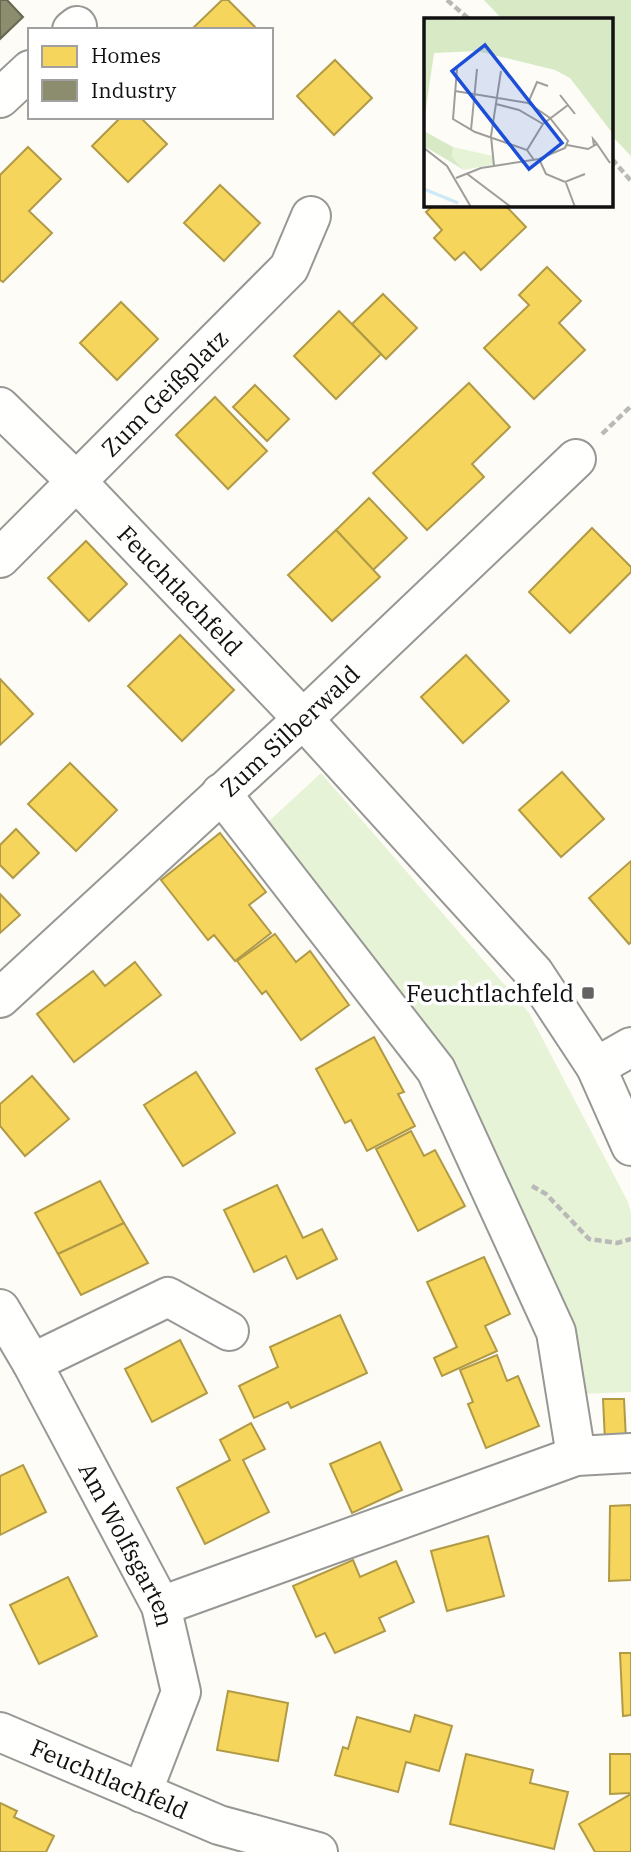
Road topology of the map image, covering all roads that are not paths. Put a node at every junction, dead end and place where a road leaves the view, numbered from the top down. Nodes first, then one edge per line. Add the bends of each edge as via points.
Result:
1 (28, 72) edge
2 (0, 98) edge
3 (311, 216) dead end
4 (0, 407) edge
5 (576, 459) dead end
6 (77, 482) junction
7 (0, 558) edge
8 (303, 719) junction
9 (221, 793) junction
10 (0, 998) edge
11 (631, 1047) edge
12 (596, 1067) junction
13 (631, 1146) edge
14 (0, 1309) edge
15 (229, 1331) dead end
16 (32, 1363) junction
17 (631, 1453) edge
18 (576, 1456) junction
19 (161, 1606) junction
20 (0, 1732) edge
21 (142, 1793) junction
22 (216, 1839) edge
23 (318, 1852) edge

1 - 2 street
3 - 6 street, Zum Geißplatz via 289,268
4 - 6 street, Feuchtlachfeld
5 - 8 street, Zum Silberwald
6 - 7 street, Zum Geißplatz
6 - 8 street, Feuchtlachfeld
8 - 9 street, Zum Silberwald
8 - 12 street, Feuchtlachfeld via 534,973
9 - 10 street, Zum Silberwald
9 - 18 street via 436,1070 556,1332
11 - 12 street
12 - 13 street, Feuchtlachfeld
14 - 16 street, Am Wolfsgarten
15 - 16 street via 168,1297
16 - 19 street, Am Wolfsgarten
17 - 18 street
18 - 19 street
19 - 21 street, Am Wolfsgarten via 181,1692
20 - 21 street, Feuchtlachfeld
21 - 22 street, Feuchtlachfeld
22 - 23 street, Feuchtlachfeld

